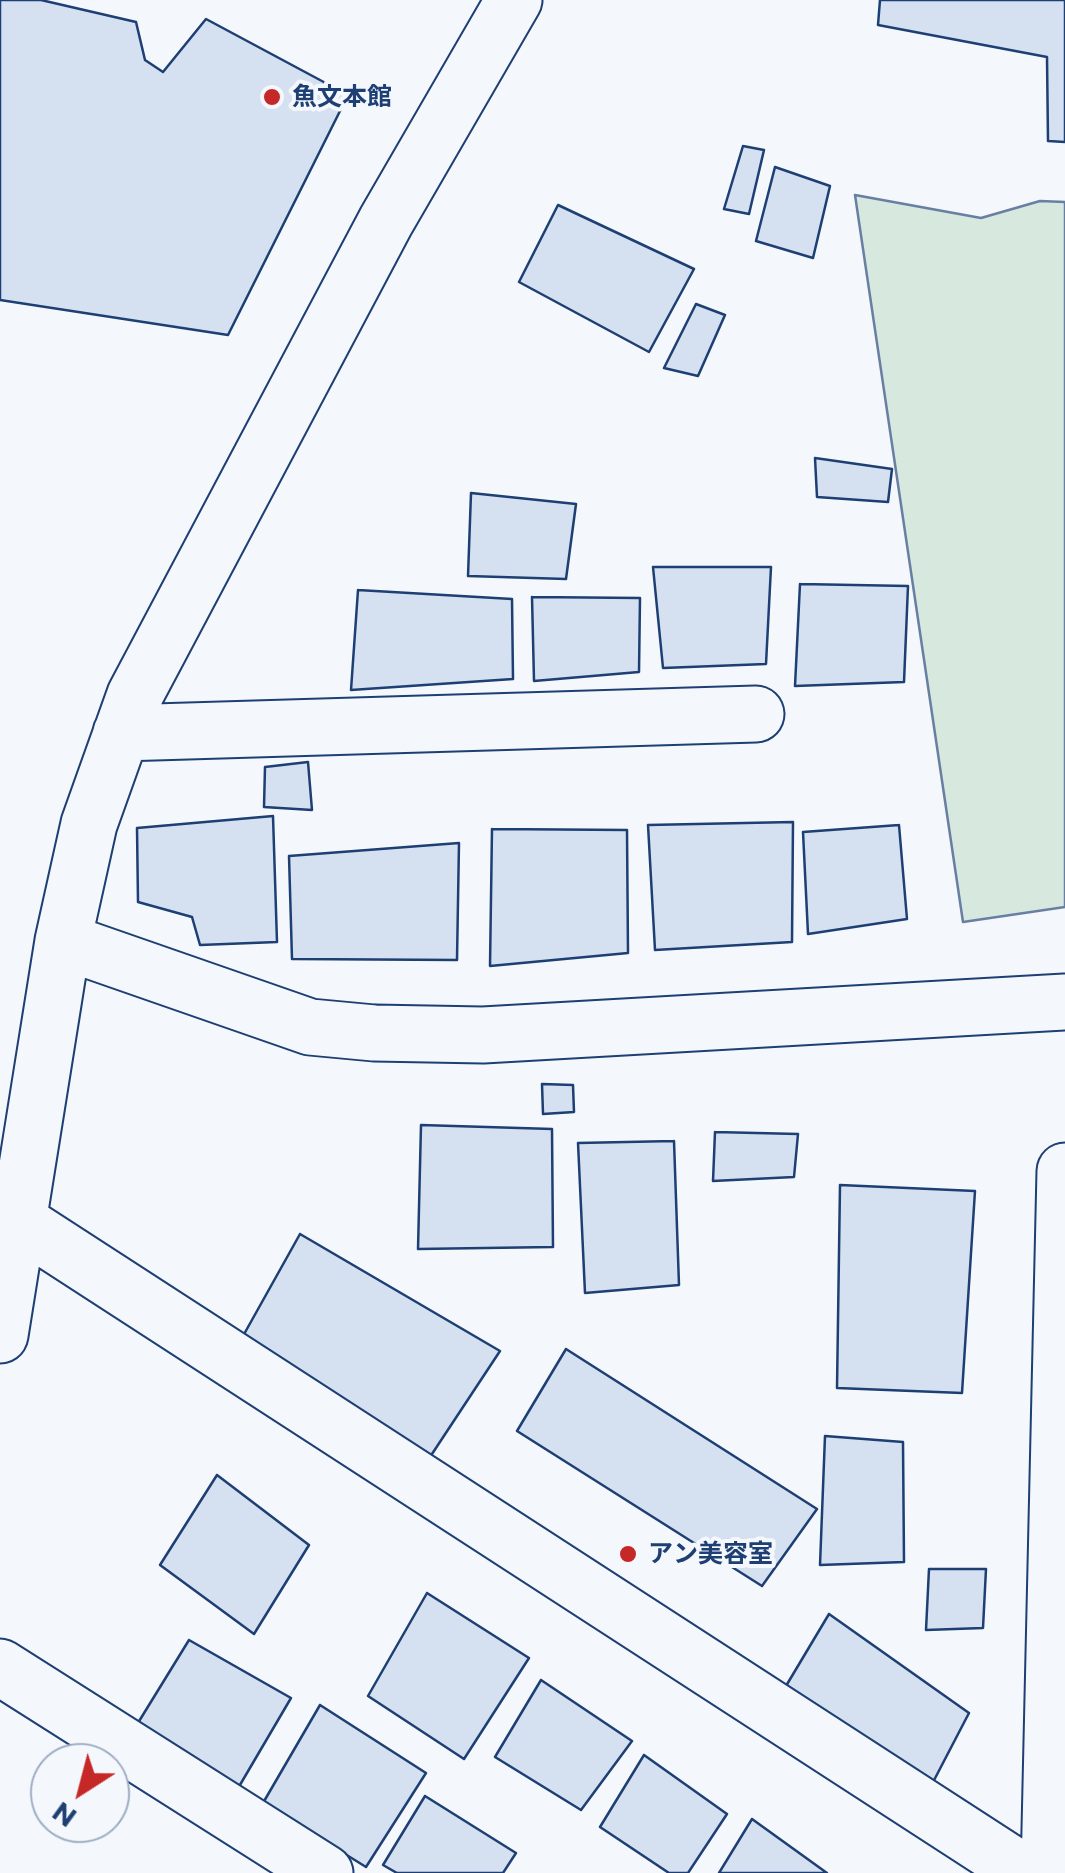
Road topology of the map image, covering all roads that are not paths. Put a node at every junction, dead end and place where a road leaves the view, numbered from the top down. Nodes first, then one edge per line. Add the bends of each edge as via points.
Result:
1 (514, 0) edge
2 (756, 714) dead end
3 (121, 733) junction
4 (62, 942) junction
5 (1065, 1002) edge
6 (1065, 1171) edge
7 (20, 1222) junction
8 (0, 1334) edge
9 (0, 1667) edge
10 (325, 1873) edge
11 (1026, 1873) edge
12 (1050, 1873) edge

1 - 3 street via 228,514
2 - 3 street
3 - 4 street via 89,824
4 - 5 street via 310,1027 374,1033 484,1035
4 - 7 street
6 - 12 street
7 - 8 street
7 - 11 street
9 - 10 street

